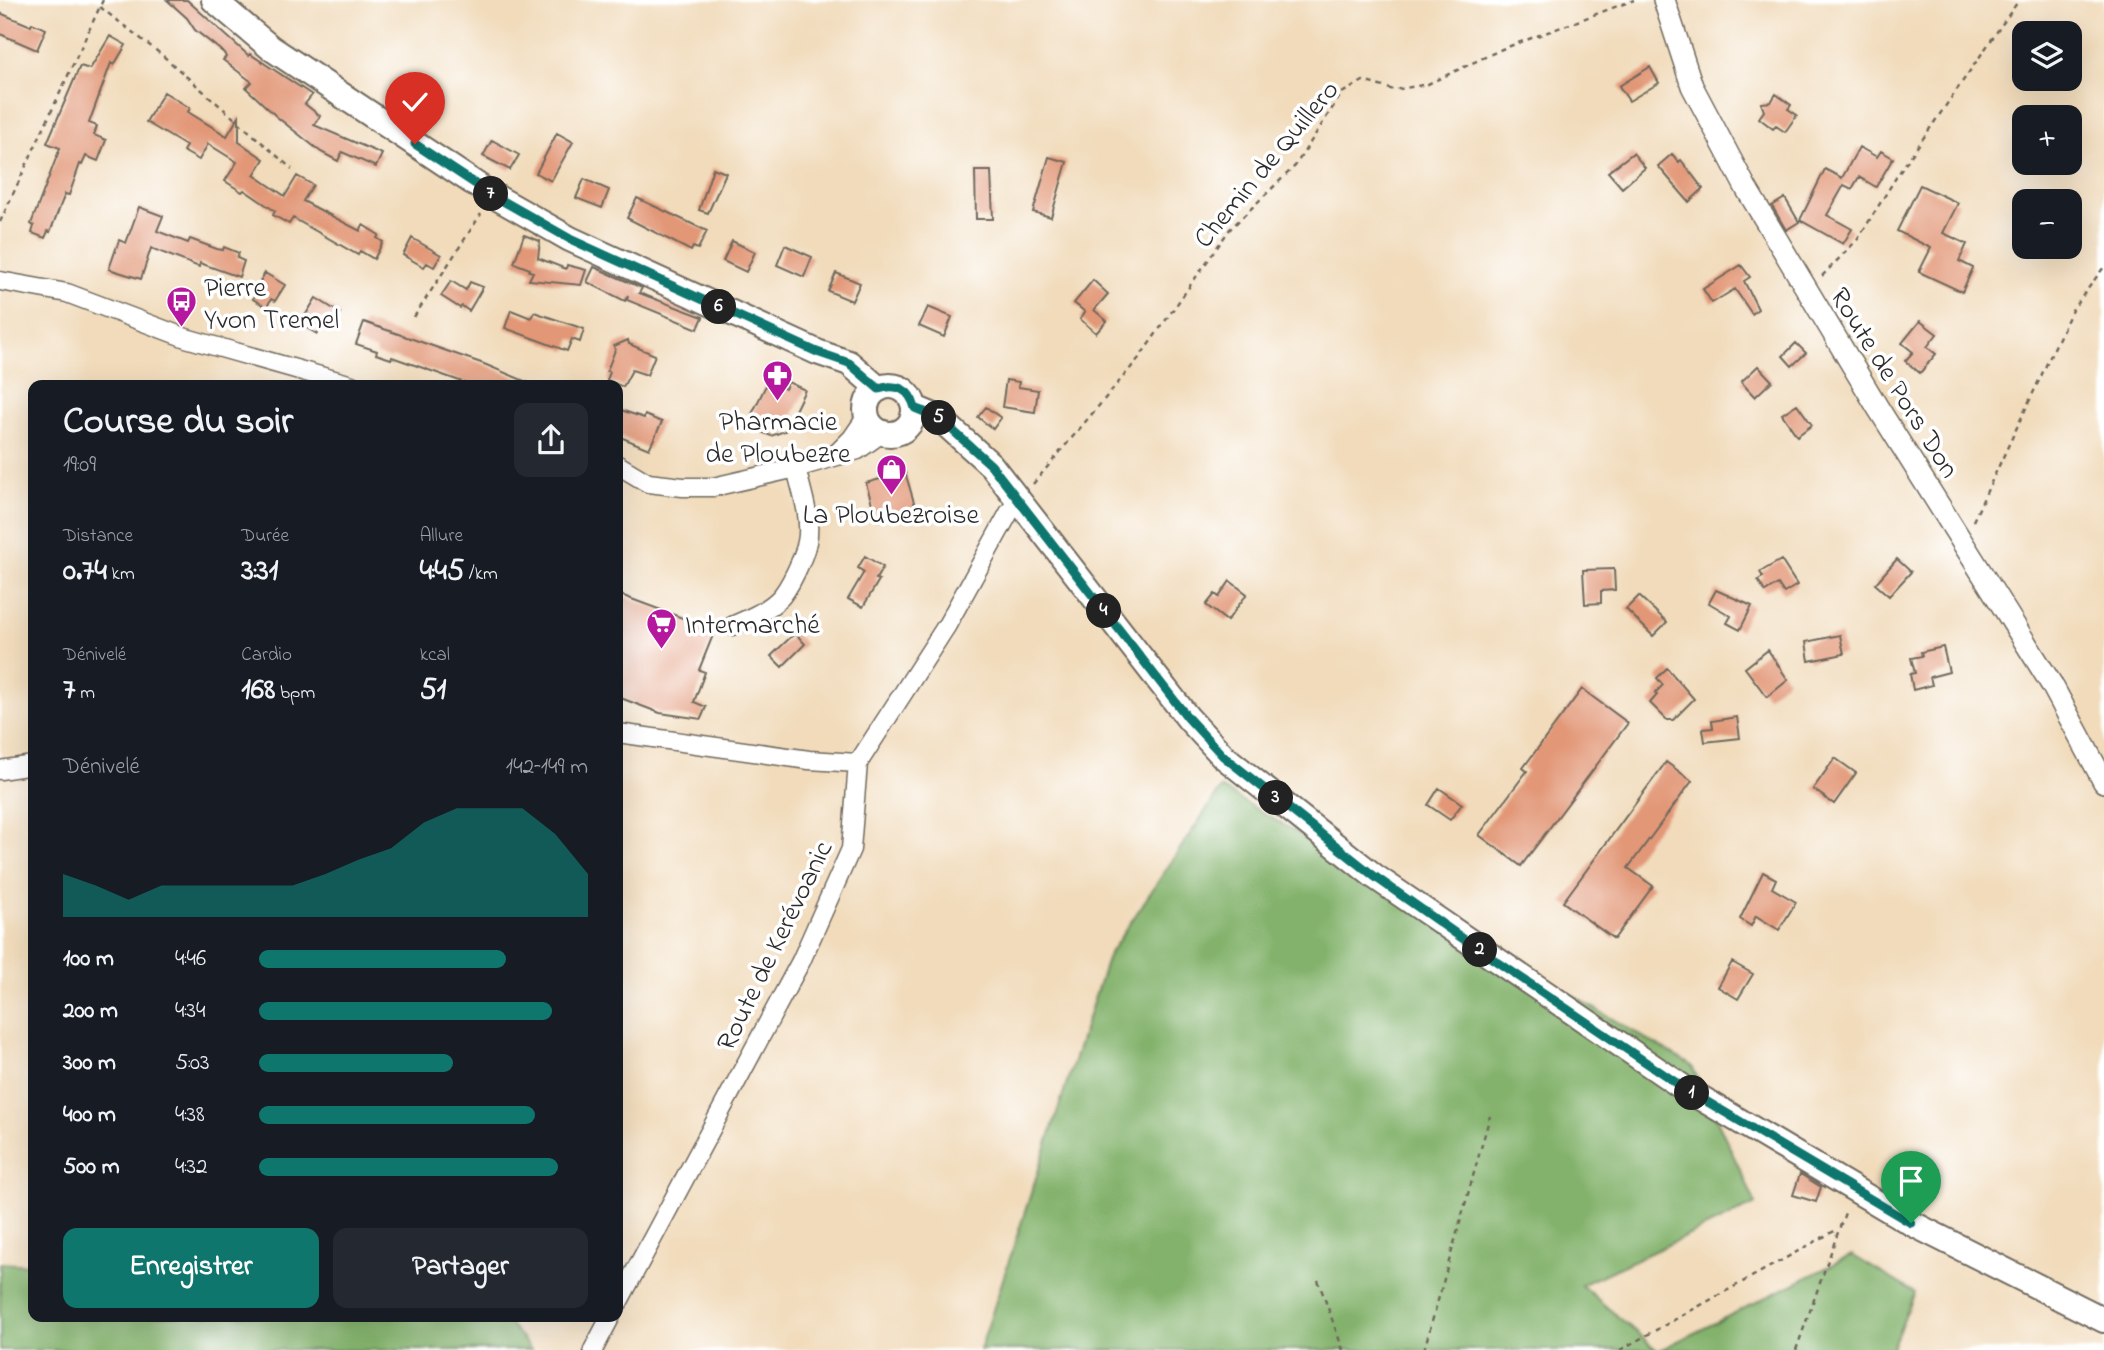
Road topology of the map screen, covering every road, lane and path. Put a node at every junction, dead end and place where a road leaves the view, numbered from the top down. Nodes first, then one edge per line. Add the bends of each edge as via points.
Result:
1 (103, 0) edge
2 (214, 0) edge
3 (1634, 0) edge
4 (1664, 0) edge
5 (2019, 0) edge
6 (100, 7) junction
7 (292, 169) dead end
8 (494, 196) junction
9 (0, 222) edge
10 (2104, 267) edge
11 (0, 281) edge
12 (1806, 288) junction
13 (414, 317) dead end
14 (334, 380) edge
15 (874, 410) junction
16 (912, 417) junction
17 (623, 468) edge
18 (796, 468) junction
19 (1020, 500) junction
20 (1963, 543) junction
21 (732, 626) dead end
22 (623, 734) edge
23 (858, 763) junction
24 (28, 766) edge
25 (0, 770) edge
26 (2104, 782) edge
27 (1490, 1116) dead end
28 (1856, 1192) junction
29 (1838, 1229) junction
30 (1318, 1280) dead end
31 (623, 1294) edge
32 (2104, 1320) edge
33 (608, 1322) edge
34 (593, 1350) edge
35 (1343, 1350) edge
36 (1424, 1350) edge
37 (1620, 1350) edge
38 (1796, 1350) edge

1 - 6 path
2 - 8 main road via 271,48
3 - 19 path, Chemin de Quillero via 1502,49 1428,84 1394,90 1363,81 1342,93 1295,166 1230,229 1139,358
4 - 12 street, Route de Pors Don via 1692,86
5 - 12 path via 1858,239
6 - 7 path
6 - 9 path
8 - 13 path
8 - 15 main road via 570,239 817,352
10 - 20 path via 2068,318
11 - 14 street via 67,293 186,338
12 - 20 street, Route de Pors Don
15 - 16 main road via 901,432
15 - 16 main road via 888,386 898,387 912,399
15 - 18 street via 834,456
16 - 19 main road via 960,436
17 - 18 street via 648,483 713,487
18 - 21 street via 807,523 807,542 797,569 780,599
19 - 23 street, Route de Kerévoanic
19 - 28 main road via 1188,718 1223,756 1374,876 1462,938 1684,1088
20 - 26 street, Route de Pors Don via 2052,685
22 - 23 street
23 - 31 street, Route de Kerévoanic via 851,849 801,961
24 - 25 street
27 - 36 path
28 - 29 path
28 - 32 main road
29 - 37 path
29 - 38 path
30 - 35 path
33 - 34 street

